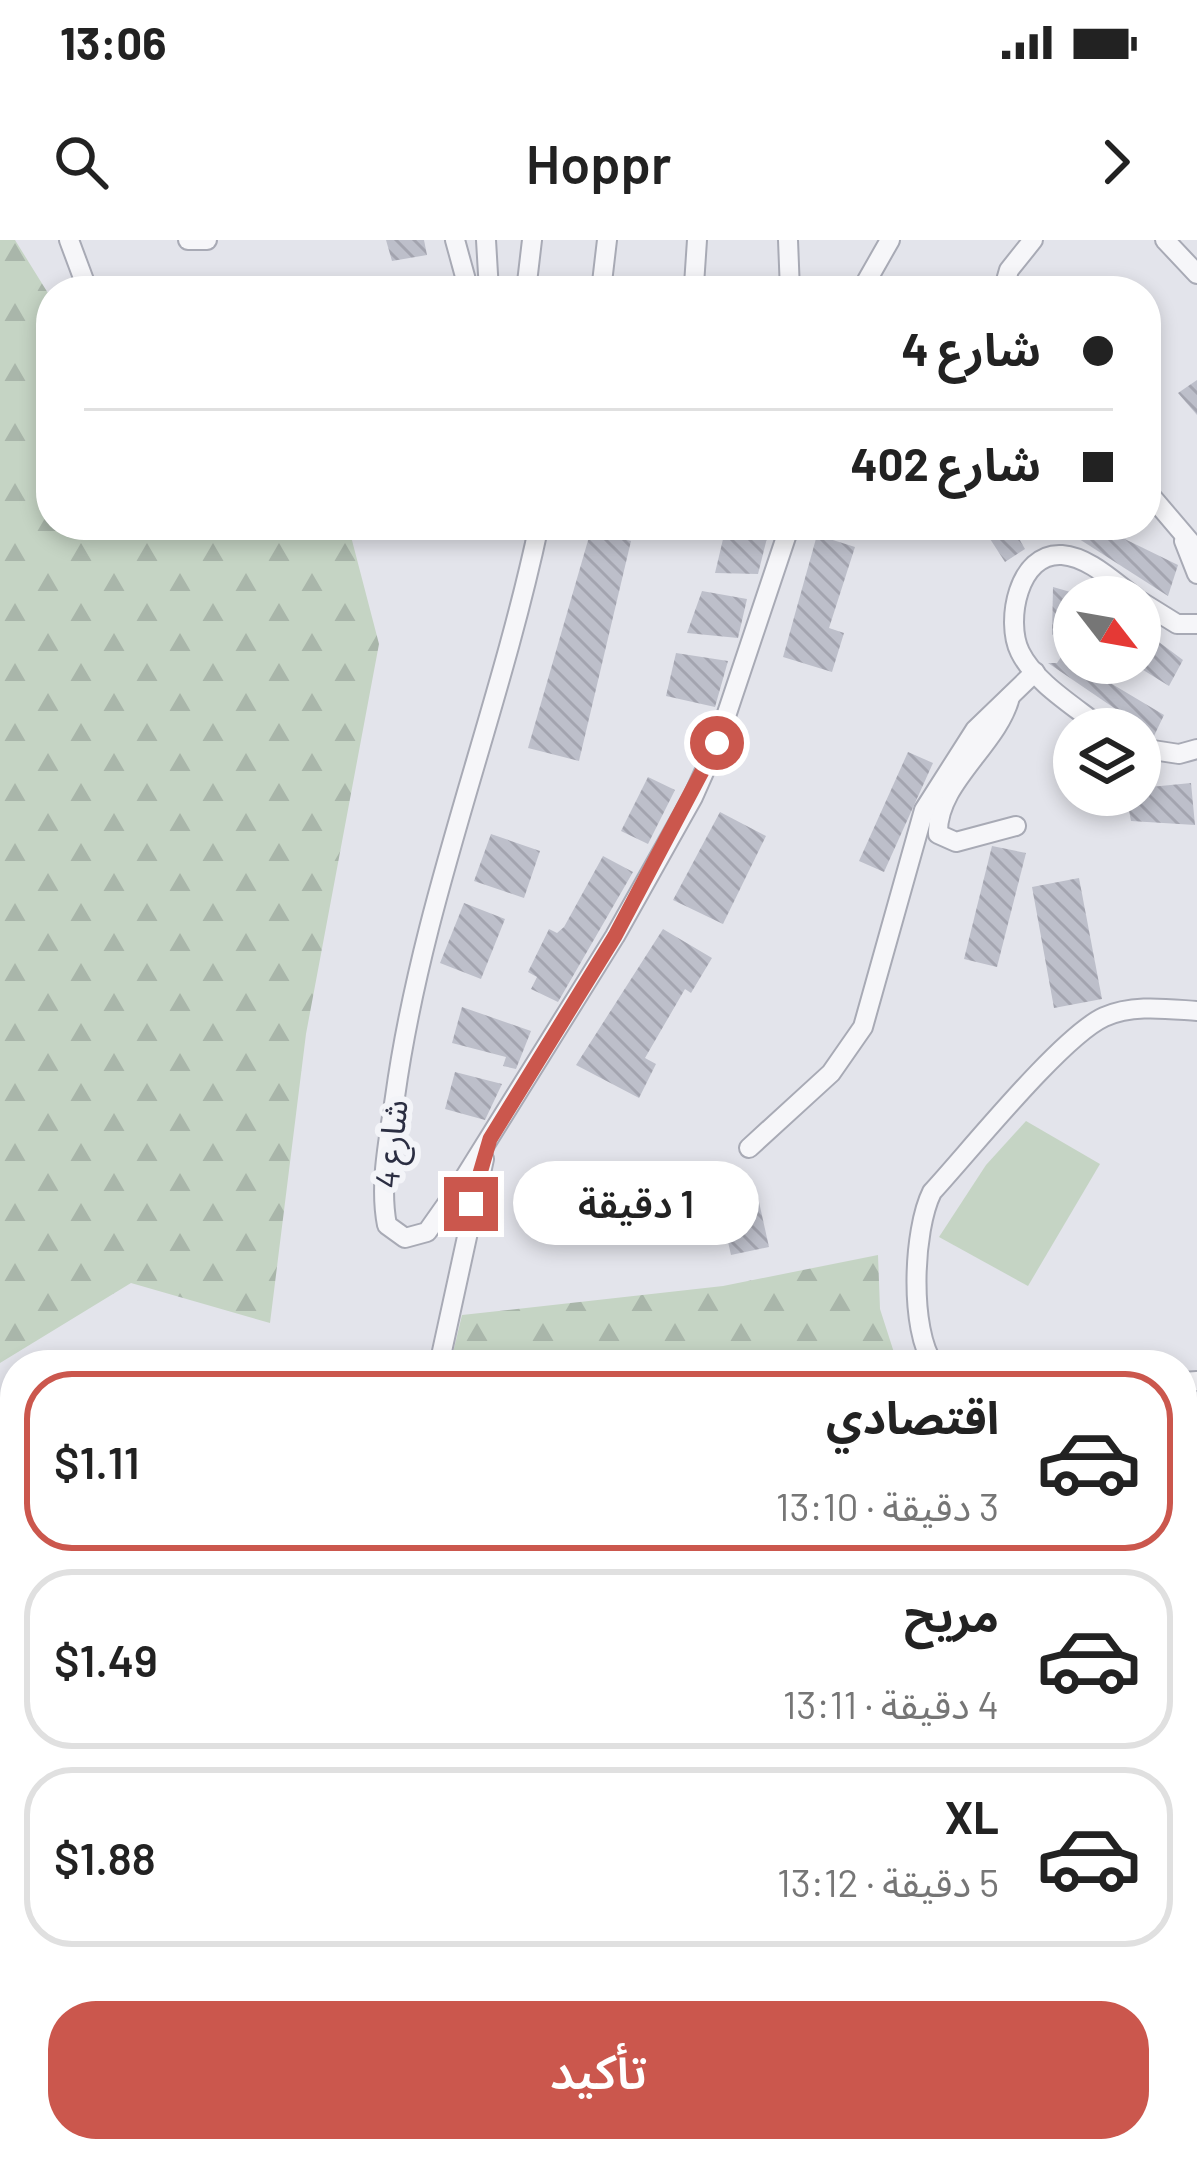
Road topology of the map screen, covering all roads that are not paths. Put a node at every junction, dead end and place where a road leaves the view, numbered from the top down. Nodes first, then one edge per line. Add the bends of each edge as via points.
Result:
1 (69, 240) edge
2 (188, 240) edge
3 (207, 240) edge
4 (455, 240) edge
5 (486, 240) edge
6 (532, 240) edge
7 (607, 240) edge
8 (697, 240) edge
9 (788, 240) edge
10 (890, 240) edge
11 (1034, 240) edge
12 (1166, 240) edge
13 (1197, 274) edge
14 (82, 276) edge
15 (465, 276) edge
16 (488, 276) edge
17 (528, 276) edge
18 (603, 276) edge
19 (695, 276) edge
20 (789, 276) edge
21 (870, 276) edge
22 (1007, 276) edge
23 (1161, 507) edge
24 (1178, 526) junction
25 (535, 540) edge
26 (785, 540) edge
27 (1197, 550) edge
28 (1197, 574) edge
29 (1103, 576) edge
30 (1161, 614) edge
31 (1197, 624) edge
32 (1035, 672) junction
33 (1012, 690) junction
34 (1077, 708) edge
35 (1197, 749) edge
36 (1161, 751) edge
37 (1016, 826) dead end
38 (1197, 1011) edge
39 (490, 1139) junction
40 (749, 1148) dead end
41 (442, 1350) edge
42 (923, 1350) edge

1 - 14 street
2 - 3 street
4 - 15 street
5 - 16 street
6 - 17 street
7 - 18 street
8 - 19 street
9 - 20 street
10 - 21 street
11 - 22 street
12 - 13 street
23 - 24 street
24 - 27 street
24 - 28 street
25 - 39 street, شارع 4 via 493,717 423,942 390,1132 389,1227 405,1238 428,1232
26 - 39 street, شارع 4 via 708,766
29 - 32 street via 1057,555 1036,564 1013,621 1021,656
30 - 31 street
32 - 33 street
32 - 34 street
33 - 37 street via 1002,720 947,802 938,834 956,842
33 - 40 street via 975,730 924,810 863,1027 819,1086
35 - 36 street
38 - 42 street via 1128,1010 1102,1018 932,1192 921,1216
39 - 41 street

